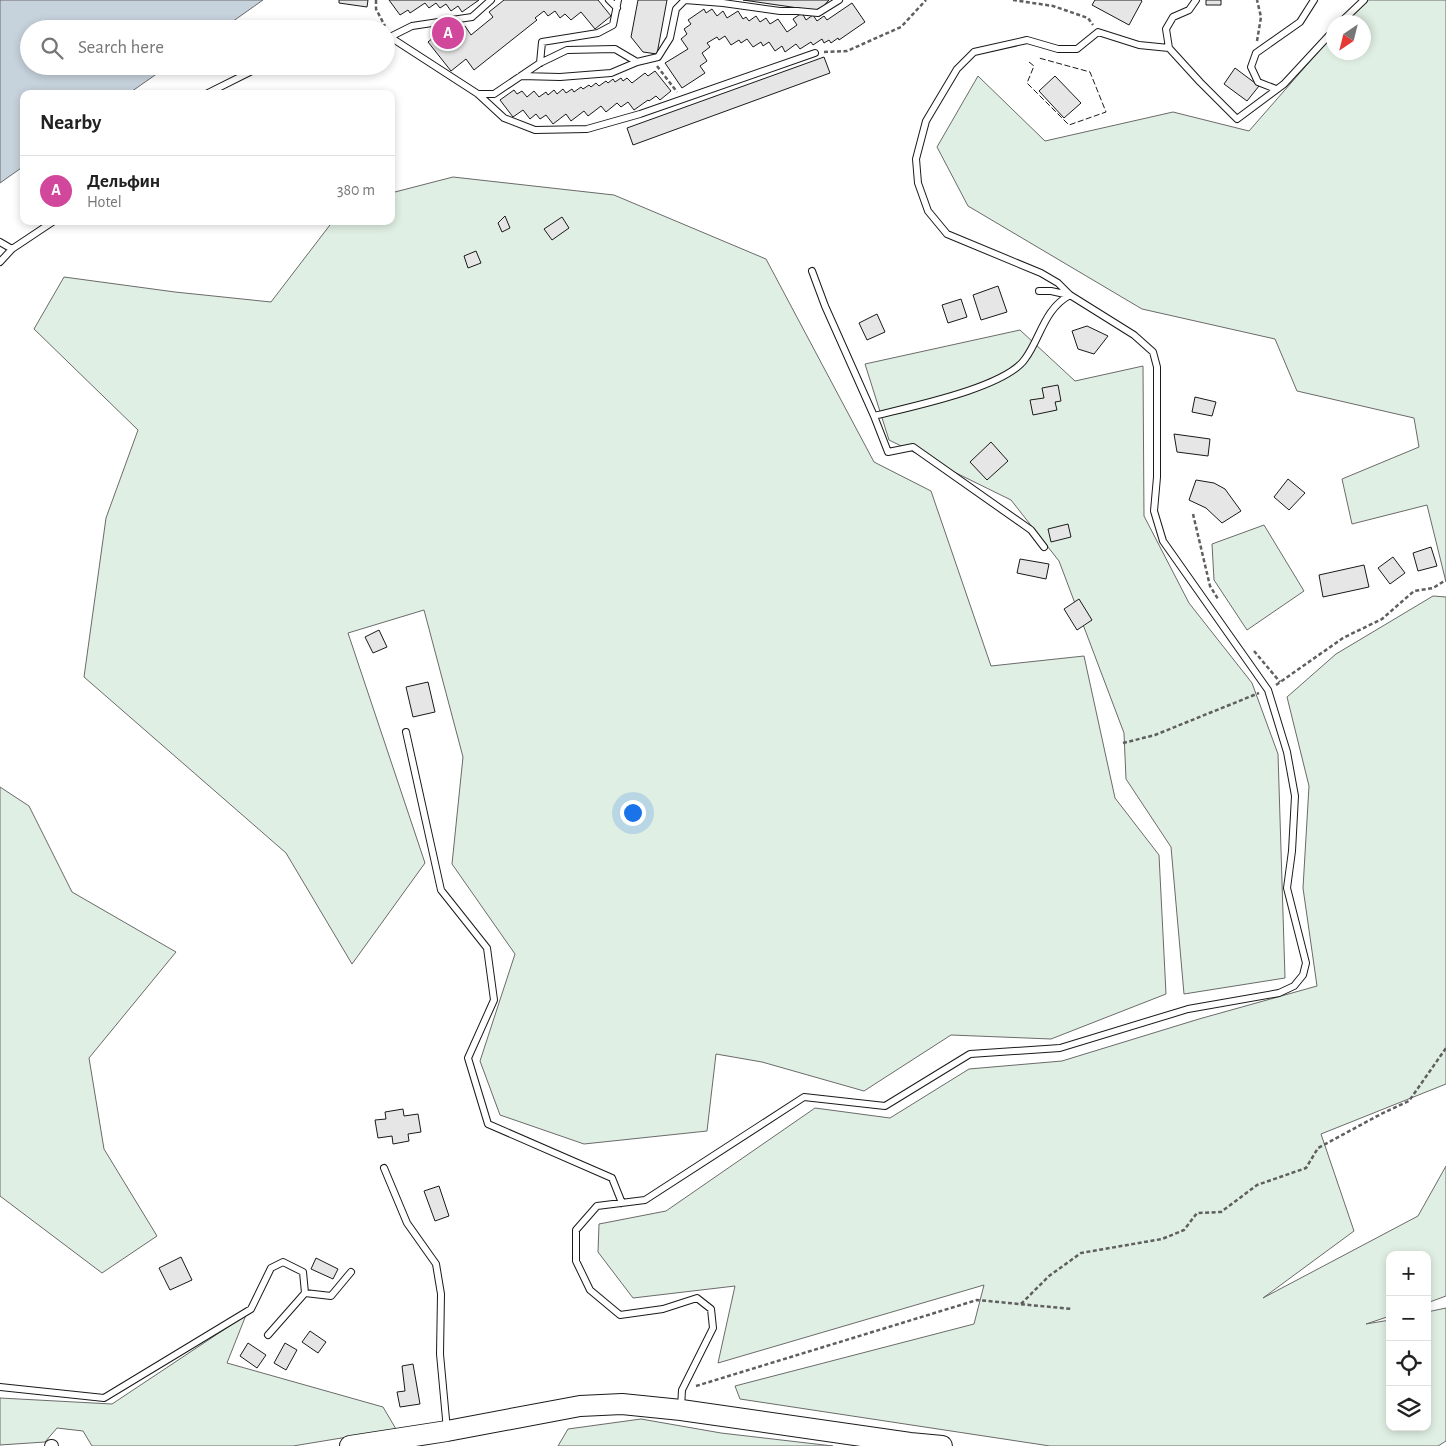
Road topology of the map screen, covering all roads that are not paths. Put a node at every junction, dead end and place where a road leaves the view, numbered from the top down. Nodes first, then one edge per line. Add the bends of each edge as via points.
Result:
1 (491, 0) edge
2 (609, 0) edge
3 (618, 0) edge
4 (839, 0) edge
5 (1196, 0) edge
6 (1314, 0) edge
7 (1364, 0) edge
8 (617, 8) junction
9 (1348, 15) edge
10 (395, 34) edge
11 (1326, 39) edge
12 (395, 41) edge
13 (1169, 48) junction
14 (815, 53) road end
15 (637, 62) junction
16 (540, 63) junction
17 (244, 75) edge
18 (521, 76) junction
19 (1276, 89) junction
20 (214, 90) edge
21 (478, 94) junction
22 (48, 225) edge
23 (0, 242) edge
24 (12, 249) junction
25 (0, 262) edge
26 (812, 271) dead end
27 (1038, 291) dead end
28 (1070, 295) junction
29 (874, 416) junction
30 (1044, 547) dead end
31 (406, 732) dead end
32 (384, 1168) dead end
33 (622, 1203) junction
34 (351, 1272) dead end
35 (305, 1293) junction
36 (268, 1335) dead end
37 (0, 1387) edge
38 (681, 1400) junction
39 (447, 1431) junction
40 (350, 1446) edge
41 (942, 1446) edge

1 - 10 lane via 472,17 412,26
2 - 8 lane
3 - 8 lane
4 - 15 lane via 818,13 780,12 723,2 686,0 676,9 670,38 658,56
5 - 13 lane via 1189,10 1173,17 1166,29
6 - 19 lane via 1300,22 1256,53 1251,68 1258,82
7 - 9 lane
8 - 16 lane via 613,24 598,33 542,42
11 - 19 lane
12 - 21 lane
13 - 19 lane via 1237,119
13 - 28 lane via 1139,45 1098,32 1077,48 1058,49 1027,40 974,52 957,69 926,122 916,159 918,182 928,211 947,234 1041,273
14 - 21 lane via 640,114 587,129 536,130 504,118
15 - 16 lane via 616,48 567,50
15 - 18 lane via 611,73
16 - 18 lane
17 - 20 lane
18 - 21 lane via 494,94
22 - 24 lane
23 - 24 lane
24 - 25 lane
26 - 29 lane
27 - 28 lane
28 - 29 lane via 1059,301 1044,322 1025,360 1009,374 971,391
28 - 33 lane via 1134,335 1153,352 1157,367 1154,512 1163,541 1268,690 1287,752 1295,796 1287,888 1306,963 1303,975 1294,986 1278,993 1188,1009 1060,1048 970,1054 885,1106 804,1097 645,1200
29 - 30 lane via 888,452 913,447 1031,530
31 - 33 lane via 441,890 487,948 494,1000 468,1058 488,1124 612,1178
32 - 39 lane via 407,1223 436,1264 441,1294 440,1354
33 - 38 lane via 597,1206 576,1230 576,1261 590,1290 620,1315 663,1309 697,1298 711,1309 714,1328
34 - 35 lane via 331,1296
35 - 36 lane
35 - 37 lane via 303,1272 283,1262 271,1268 251,1309 104,1398
38 - 39 main road via 580,1406
38 - 41 main road via 910,1443
39 - 40 main road

